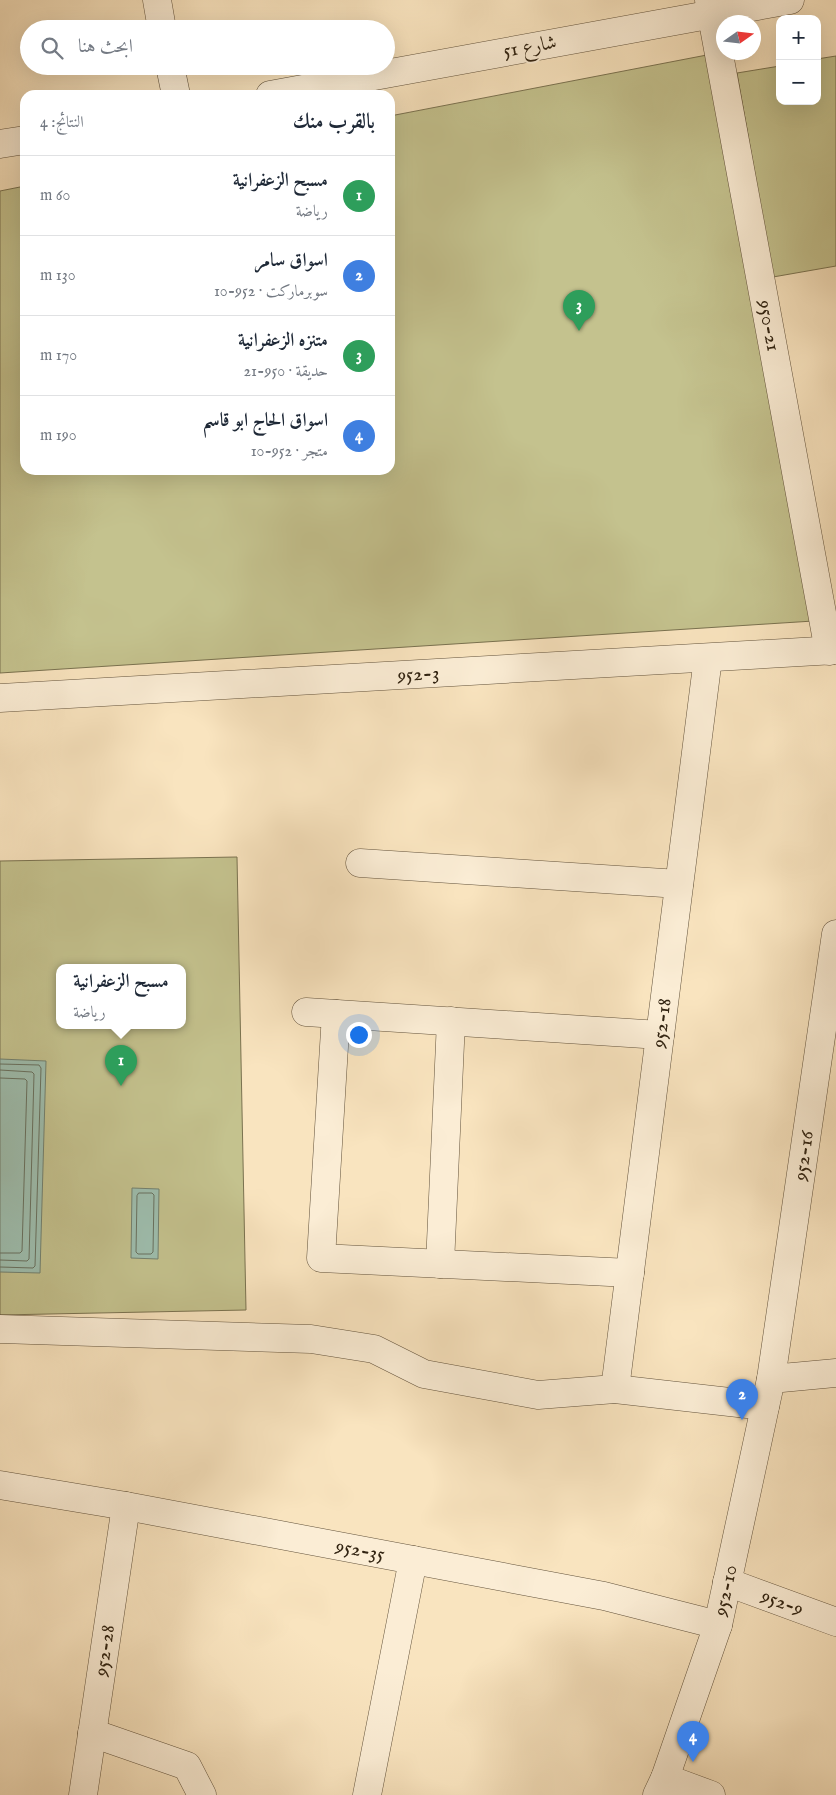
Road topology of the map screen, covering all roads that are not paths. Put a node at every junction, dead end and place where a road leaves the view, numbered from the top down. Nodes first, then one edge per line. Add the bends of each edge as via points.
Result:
1 (157, 0) edge
2 (790, 0) edge
3 (710, 7) edge
4 (160, 20) edge
5 (395, 70) edge
6 (172, 75) edge
7 (370, 75) edge
8 (175, 90) edge
9 (295, 90) edge
10 (20, 141) edge
11 (0, 144) edge
12 (832, 651) edge
13 (708, 658) junction
14 (0, 698) edge
15 (360, 863) dead end
16 (679, 884) junction
17 (836, 934) edge
18 (306, 1012) dead end
19 (336, 1014) junction
20 (451, 1021) junction
21 (660, 1035) junction
22 (440, 1264) junction
23 (630, 1273) junction
24 (0, 1329) edge
25 (836, 1373) edge
26 (771, 1379) junction
27 (615, 1390) junction
28 (765, 1406) junction
29 (0, 1485) edge
30 (126, 1506) junction
31 (413, 1560) junction
32 (728, 1582) junction
33 (836, 1622) edge
34 (718, 1625) junction
35 (92, 1733) junction
36 (661, 1786) edge
37 (83, 1795) edge
38 (202, 1795) edge
39 (367, 1795) edge
40 (711, 1795) edge

1 - 4 street
2 - 3 street, شارع 51
3 - 5 street, شارع 51
3 - 12 street, 950-21
6 - 8 street
7 - 9 street, شارع 51
10 - 11 street
12 - 13 street, 952-3
13 - 14 street, 952-3
13 - 16 street, 952-18
15 - 16 street
16 - 21 street, 952-18
17 - 26 street, 952-16
18 - 19 street
19 - 20 street
19 - 22 street via 321,1258
20 - 21 street
20 - 22 street
21 - 23 street, 952-18
22 - 23 street
23 - 27 street, 952-18
24 - 27 street via 311,1339 374,1349 424,1374 538,1395
25 - 26 street
26 - 28 street, 952-10
27 - 28 street
28 - 32 street, 952-10
29 - 30 street, 952-35
30 - 31 street, 952-35
30 - 35 street, 952-28
31 - 34 street, 952-35 via 604,1596
31 - 39 street
32 - 33 street, 952-9
32 - 34 street, 952-10
34 - 36 street, 952-10
35 - 37 street, 952-28
35 - 38 street via 187,1766
36 - 40 street

